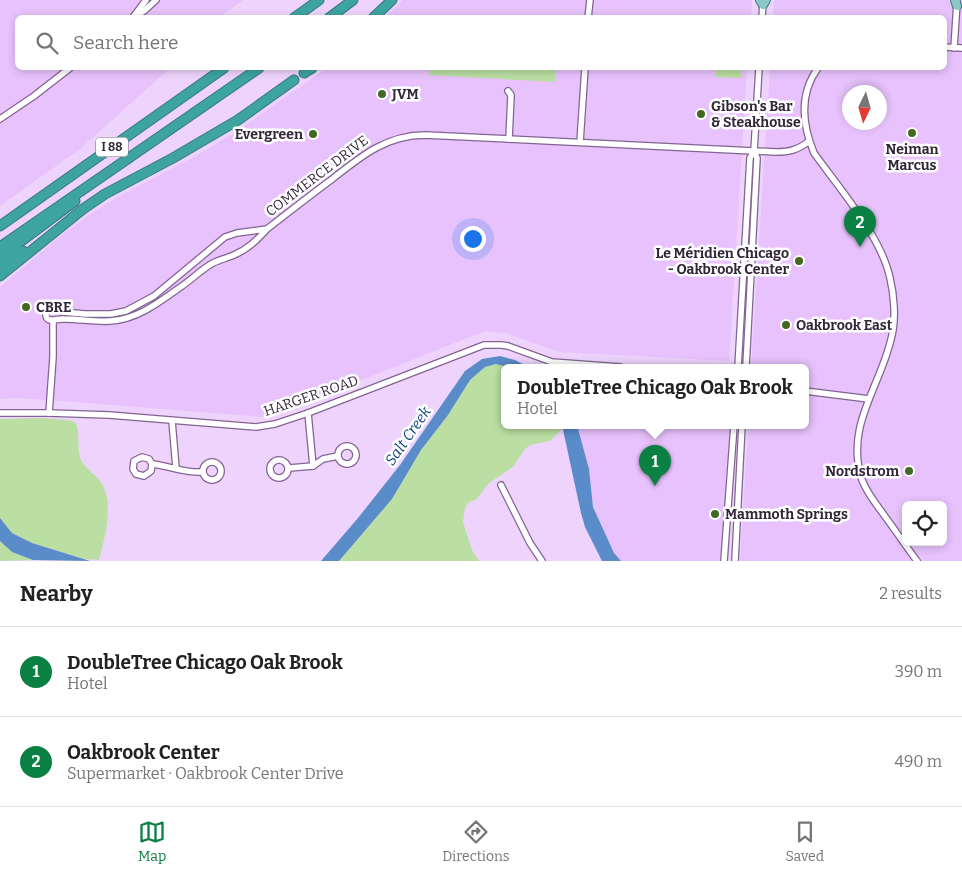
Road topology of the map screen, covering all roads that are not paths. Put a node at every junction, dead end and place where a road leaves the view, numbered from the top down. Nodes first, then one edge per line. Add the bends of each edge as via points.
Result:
1 (146, 0) edge
2 (156, 0) edge
3 (319, 0) edge
4 (353, 0) edge
5 (392, 0) edge
6 (590, 0) edge
7 (763, 1) edge
8 (957, 2) edge
9 (135, 15) edge
10 (137, 15) edge
11 (298, 15) edge
12 (333, 15) edge
13 (376, 15) edge
14 (588, 15) edge
15 (762, 15) edge
16 (947, 47) edge
17 (954, 48) junction
18 (962, 48) edge
19 (67, 70) edge
20 (221, 70) edge
21 (256, 70) edge
22 (585, 70) edge
23 (759, 70) edge
24 (817, 70) edge
25 (294, 80) dead end
26 (508, 91) dead end
27 (0, 119) edge
28 (509, 139) junction
29 (580, 142) junction
30 (809, 142) junction
31 (754, 151) junction
32 (89, 184) junction
33 (83, 209) junction
34 (0, 226) edge
35 (267, 229) junction
36 (0, 247) edge
37 (0, 257) edge
38 (0, 267) edge
39 (0, 276) edge
40 (53, 321) junction
41 (579, 364) edge
42 (738, 364) edge
43 (746, 364) edge
44 (809, 392) edge
45 (869, 399) junction
46 (0, 413) edge
47 (49, 413) junction
48 (308, 413) junction
49 (172, 421) junction
50 (734, 429) edge
51 (742, 429) edge
52 (338, 456) dead end
53 (152, 464) dead end
54 (313, 466) junction
55 (176, 468) junction
56 (289, 468) dead end
57 (202, 472) dead end
58 (501, 485) dead end
59 (542, 561) edge
60 (724, 561) edge
61 (735, 561) edge
62 (917, 561) edge

1 - 9 street
2 - 10 street
3 - 11 highway
4 - 12 highway
5 - 13 highway
6 - 14 street
7 - 15 street
8 - 17 street
16 - 17 street
17 - 18 street
19 - 27 street
20 - 34 highway, I 88
21 - 32 highway, I 88
22 - 29 street
23 - 31 street
24 - 30 street via 805,95 805,129
25 - 33 highway via 238,120
26 - 28 street via 511,95
28 - 29 street, COMMERCE DRIVE
28 - 35 street, COMMERCE DRIVE via 420,135 394,139 362,156
29 - 31 street, COMMERCE DRIVE
30 - 31 street via 790,152
30 - 45 street via 880,250 890,276 892,334
31 - 42 street via 750,158
31 - 43 street via 757,162
32 - 36 highway, I 88
32 - 37 highway via 76,200
33 - 38 highway
33 - 39 highway
35 - 40 street, COMMERCE DRIVE via 245,249 213,263 179,289 130,318 110,321 64,318
35 - 40 street, COMMERCE DRIVE via 225,237 171,283 133,309 118,314 85,314 62,312 53,306 46,312 48,319
40 - 47 street, COMMERCE DRIVE
41 - 48 street, HARGER ROAD via 552,362 508,346 484,345
44 - 45 street
45 - 62 street via 856,457 863,481
46 - 47 street, HARGER ROAD
47 - 49 street, HARGER ROAD
48 - 49 street, HARGER ROAD via 256,427
48 - 54 street
49 - 55 street
50 - 60 street
51 - 61 street
52 - 54 street via 323,459
53 - 55 street
54 - 56 street
55 - 57 street via 182,472
58 - 59 street

